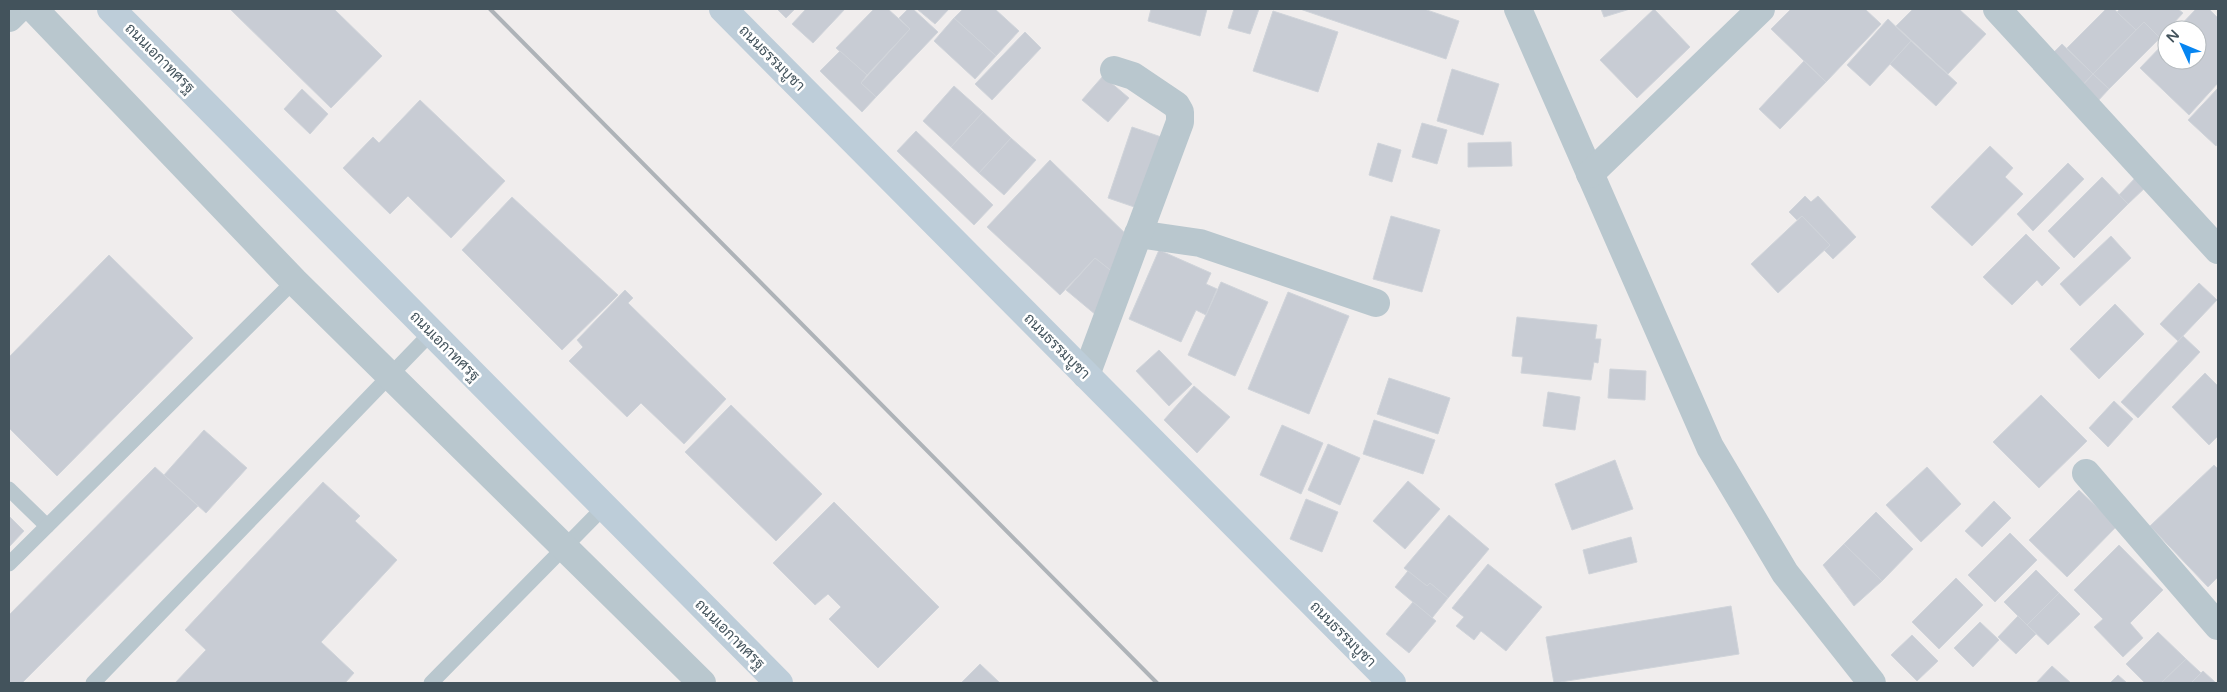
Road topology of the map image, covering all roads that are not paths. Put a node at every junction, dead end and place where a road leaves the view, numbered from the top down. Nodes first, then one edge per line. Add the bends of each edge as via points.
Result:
1 (18, 9) edge
2 (34, 9) edge
3 (111, 9) edge
4 (723, 9) edge
5 (1518, 9) edge
6 (1760, 9) edge
7 (1998, 9) edge
8 (9, 18) edge
9 (1114, 70) dead end
10 (1590, 174) junction
11 (1138, 234) junction
12 (2218, 250) edge
13 (294, 281) junction
14 (1376, 303) dead end
15 (432, 332) junction
16 (1086, 374) junction
17 (390, 376) junction
18 (2086, 473) dead end
19 (9, 489) edge
20 (604, 507) junction
21 (47, 526) junction
22 (565, 546) junction
23 (9, 564) edge
24 (2218, 626) edge
25 (93, 683) edge
26 (431, 683) edge
27 (702, 683) edge
28 (779, 683) edge
29 (1392, 683) edge
30 (1872, 683) edge

1 - 8 street
2 - 13 street
3 - 15 main road, ถนนเอกาทศรฐ
4 - 16 main road, ถนนธรรมบูชา
5 - 10 street
6 - 10 street
7 - 12 street
9 - 11 street via 1133,76 1161,94 1180,112 1180,122
10 - 30 street via 1710,447 1785,573
11 - 14 street via 1200,243
11 - 16 street
13 - 17 street
13 - 21 lane
15 - 17 lane
15 - 20 main road, ถนนเอกาทศรฐ
16 - 29 main road, ถนนธรรมบูชา
17 - 22 street
17 - 25 lane
18 - 24 street
19 - 21 lane
20 - 22 lane
20 - 28 main road, ถนนเอกาทศรฐ
21 - 23 lane
22 - 26 lane
22 - 27 street

